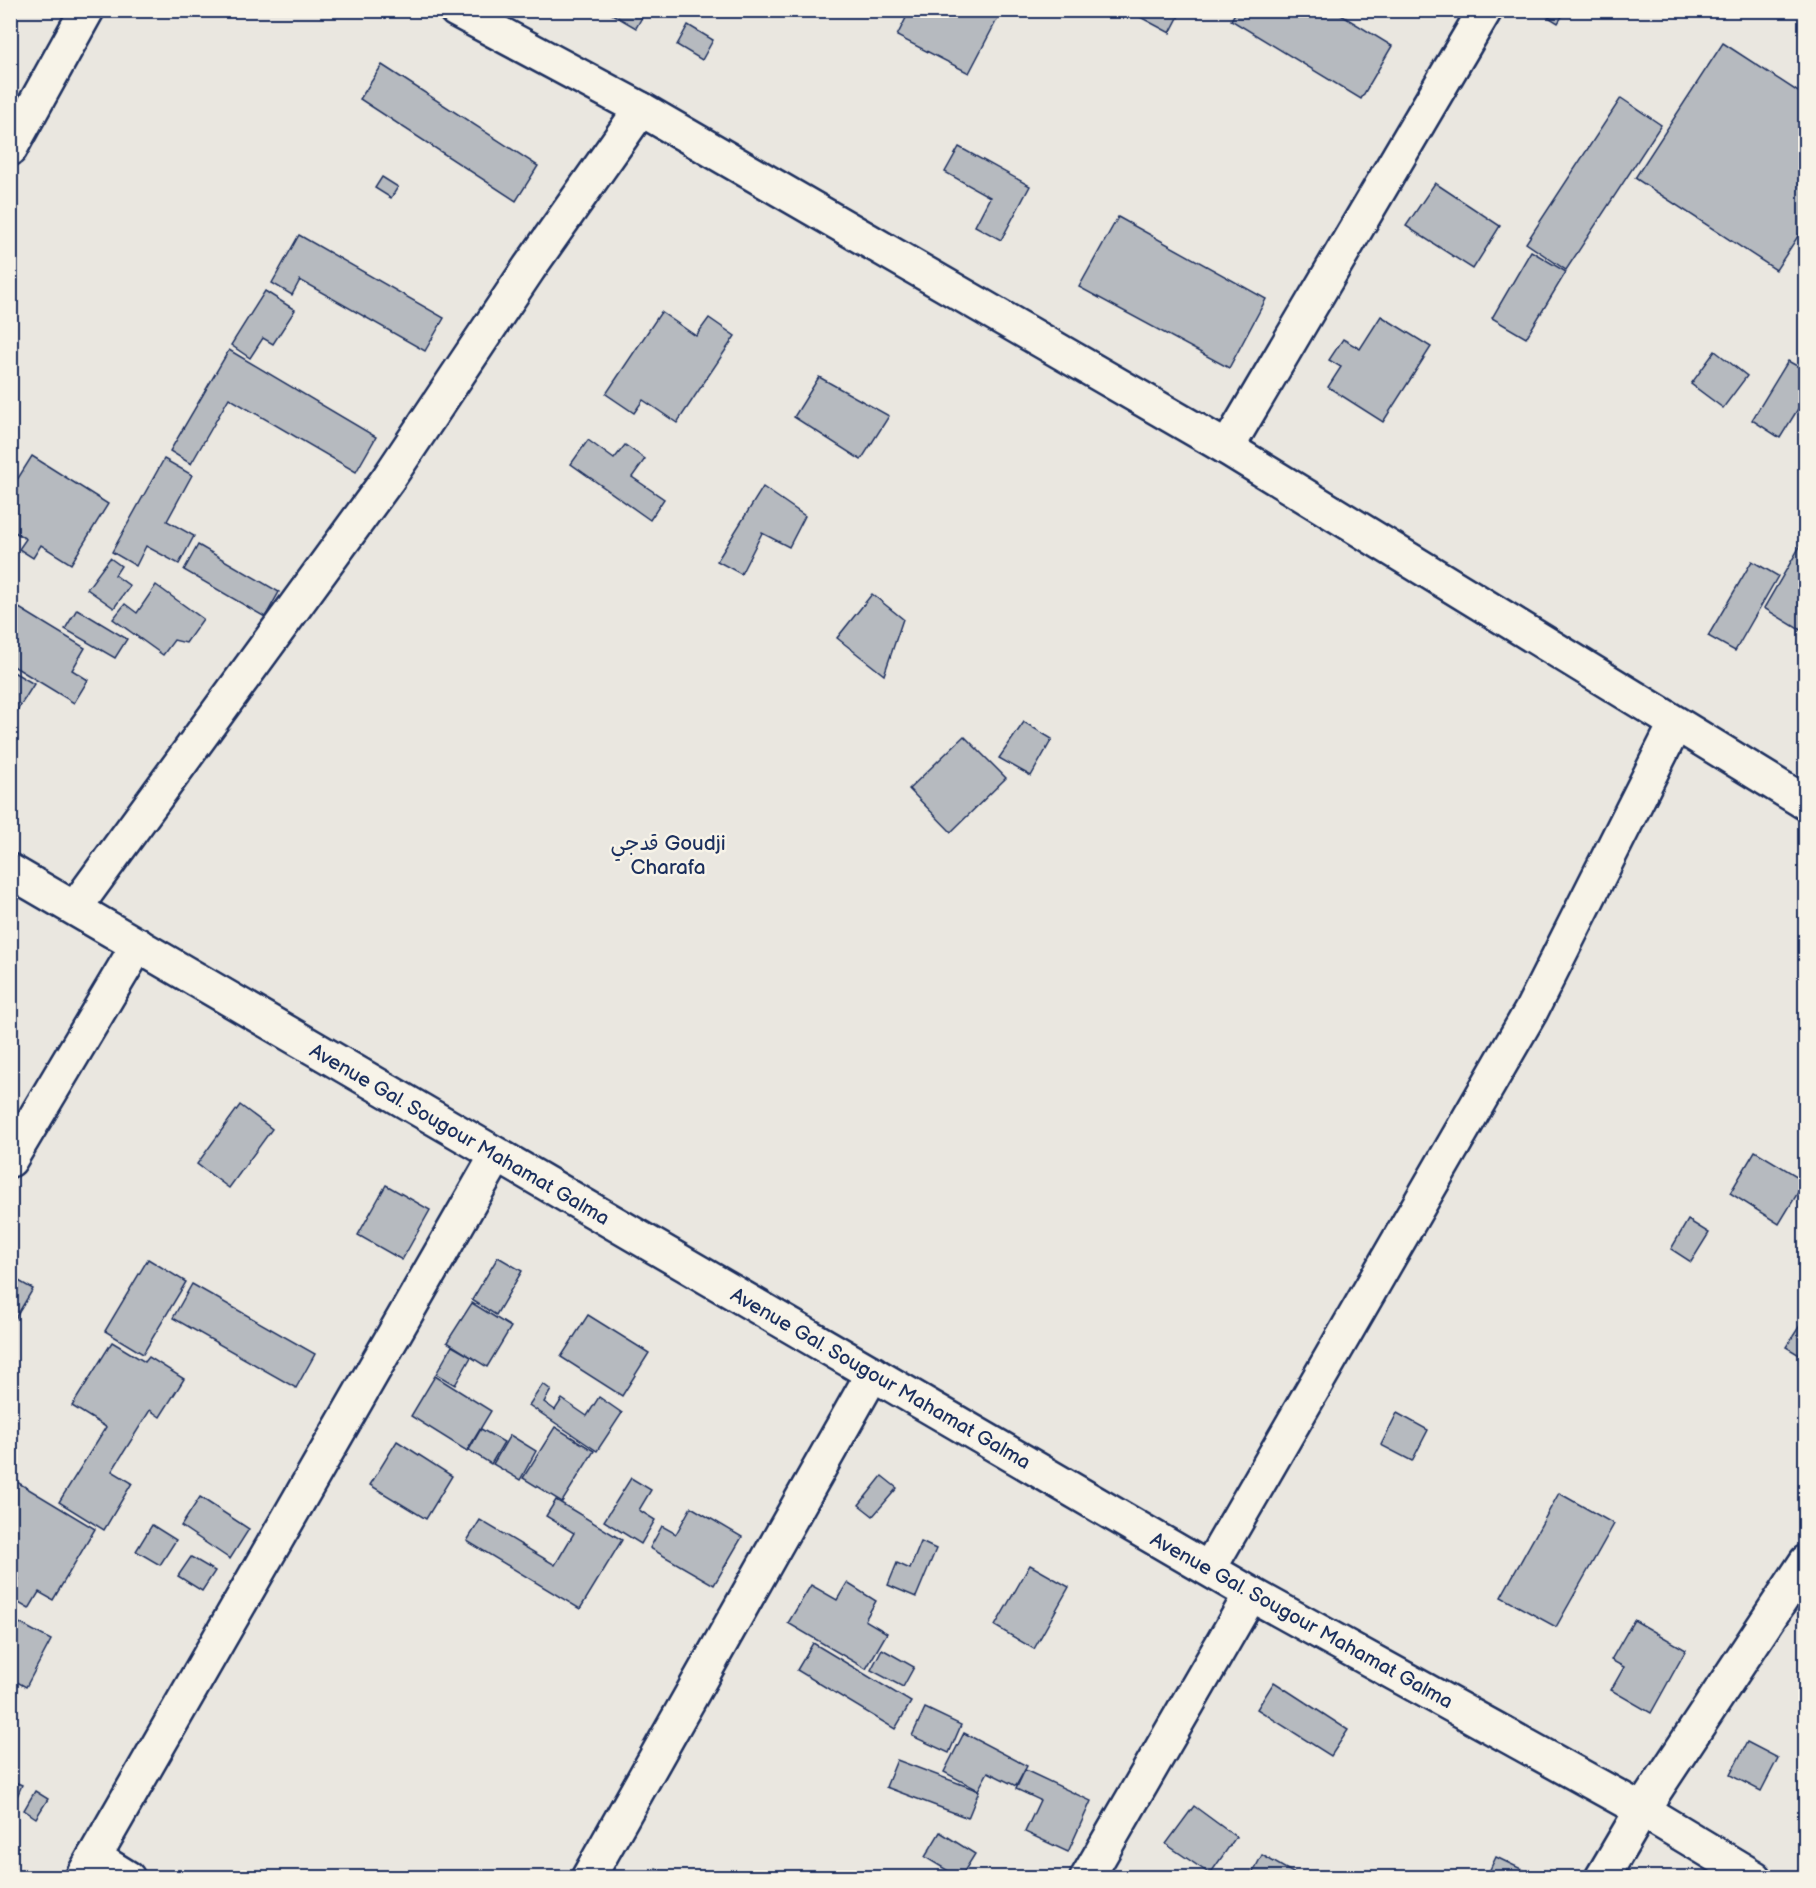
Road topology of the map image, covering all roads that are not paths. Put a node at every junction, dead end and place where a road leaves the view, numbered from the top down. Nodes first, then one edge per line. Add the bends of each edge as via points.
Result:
1 (87, 10) edge
2 (456, 10) edge
3 (1485, 10) edge
4 (640, 109) junction
5 (10, 149) edge
6 (1227, 448) junction
7 (1675, 724) junction
8 (1806, 803) edge
9 (10, 871) edge
10 (75, 908) junction
11 (138, 945) junction
12 (497, 1155) junction
13 (10, 1160) edge
14 (873, 1373) junction
15 (1806, 1562) edge
16 (1209, 1569) junction
17 (1251, 1594) junction
18 (1642, 1810) junction
19 (88, 1867) edge
20 (128, 1878) edge
21 (588, 1878) edge
22 (1087, 1878) edge
23 (1602, 1878) edge
24 (1755, 1878) edge

1 - 5 street
2 - 4 street
3 - 6 street
4 - 6 street
4 - 10 street via 388,479
6 - 7 street
7 - 8 street
7 - 16 street via 1531,1011
9 - 10 street, Avenue Gal. Sougour Mahamat Galma
10 - 11 street, Avenue Gal. Sougour Mahamat Galma
11 - 12 street, Avenue Gal. Sougour Mahamat Galma
11 - 13 street
12 - 14 street, Avenue Gal. Sougour Mahamat Galma
12 - 19 street
14 - 16 street, Avenue Gal. Sougour Mahamat Galma
14 - 21 street
15 - 18 street
16 - 17 street, Avenue Gal. Sougour Mahamat Galma
17 - 18 street, Avenue Gal. Sougour Mahamat Galma
17 - 22 street
18 - 23 street
18 - 24 street, Avenue Gal. Sougour Mahamat Galma
19 - 20 street

